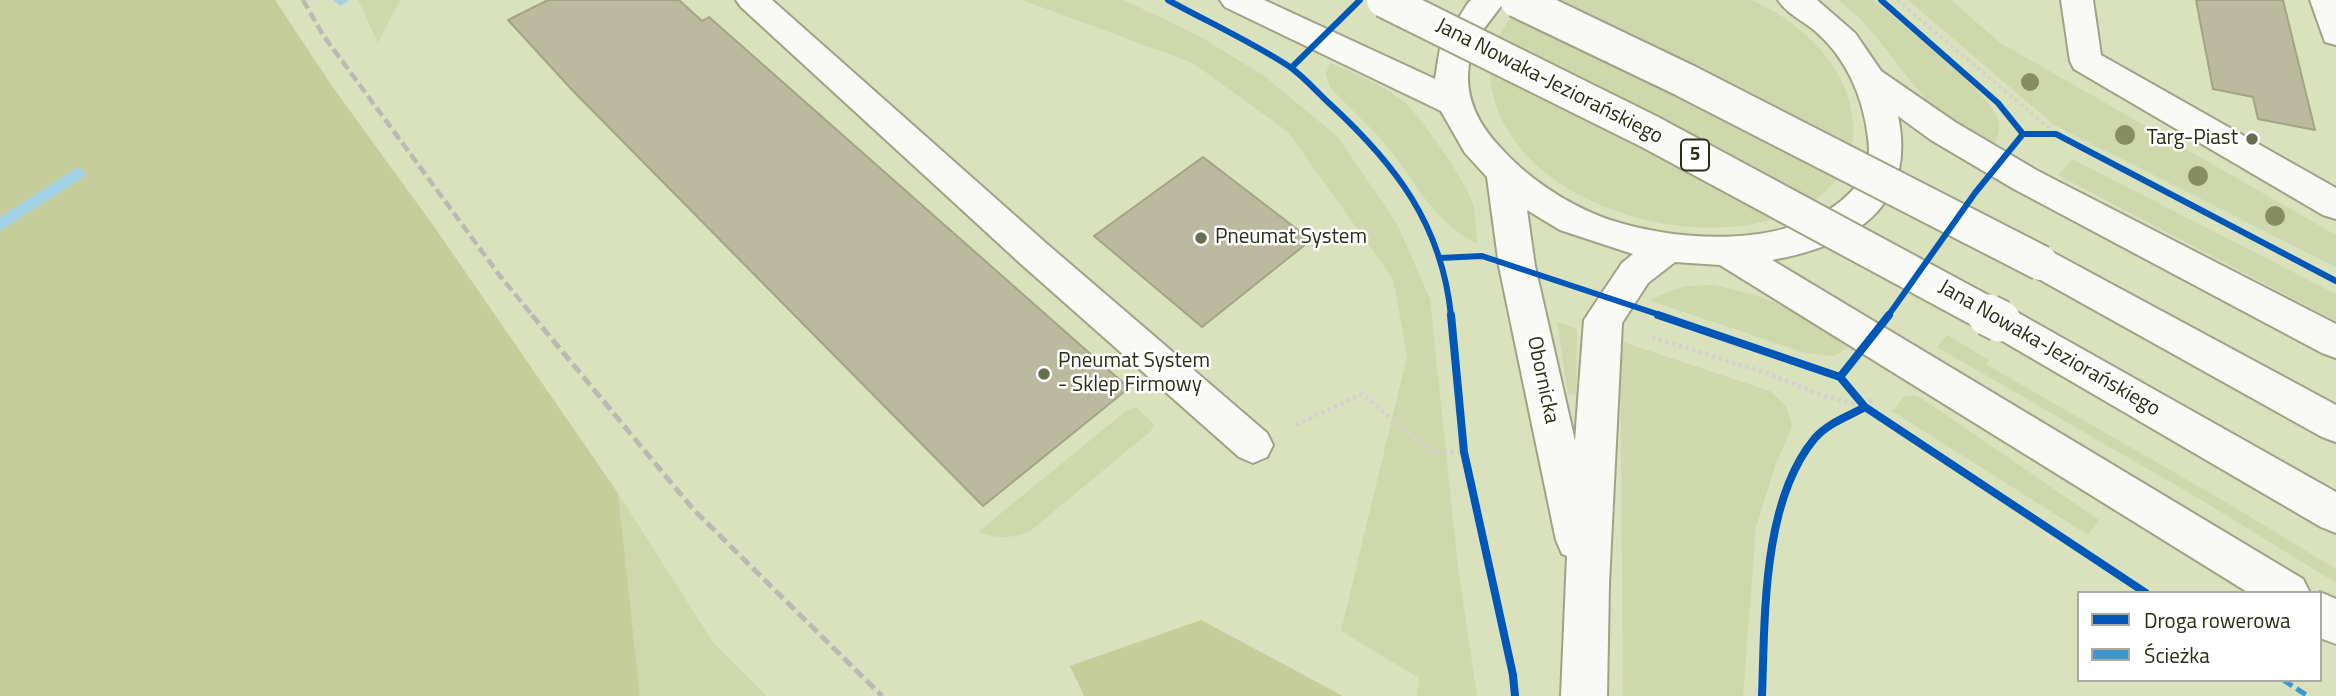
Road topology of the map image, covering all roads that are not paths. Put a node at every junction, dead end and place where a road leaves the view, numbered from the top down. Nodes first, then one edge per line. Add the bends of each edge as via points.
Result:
1 (751, 0) edge
2 (1236, 0) edge
3 (1384, 0) edge
4 (1489, 0) edge
5 (1517, 0) edge
6 (1794, 0) edge
7 (2077, 0) edge
8 (2326, 0) edge
9 (2336, 34) edge
10 (1871, 80) junction
11 (1454, 103) junction
12 (1504, 175) junction
13 (2336, 205) edge
14 (1667, 248) junction
15 (1727, 251) junction
16 (2336, 342) edge
17 (2336, 425) edge
18 (1253, 445) road end
19 (2336, 514) edge
20 (1587, 583) junction
21 (2285, 591) edge
22 (1584, 696) edge

1 - 18 main road
2 - 11 main road
3 - 19 main road, Jana Nowaka-Jeziorańskiego / 5, bridge via 1650,132 2000,321
4 - 11 main road via 1474,14 1451,64
5 - 17 main road, bridge via 2041,263
6 - 10 main road via 1829,26
7 - 13 main road via 2086,61
8 - 9 main road
10 - 15 main road via 1886,141 1880,183 1836,226 1812,237
10 - 16 main road via 1997,163
11 - 12 main road via 1467,128
12 - 14 main road via 1590,228
12 - 20 main road, Obornicka via 1517,266
14 - 15 main road
14 - 20 main road, Obornicka via 1635,273 1603,320
15 - 21 main road
20 - 22 main road, Obornicka

